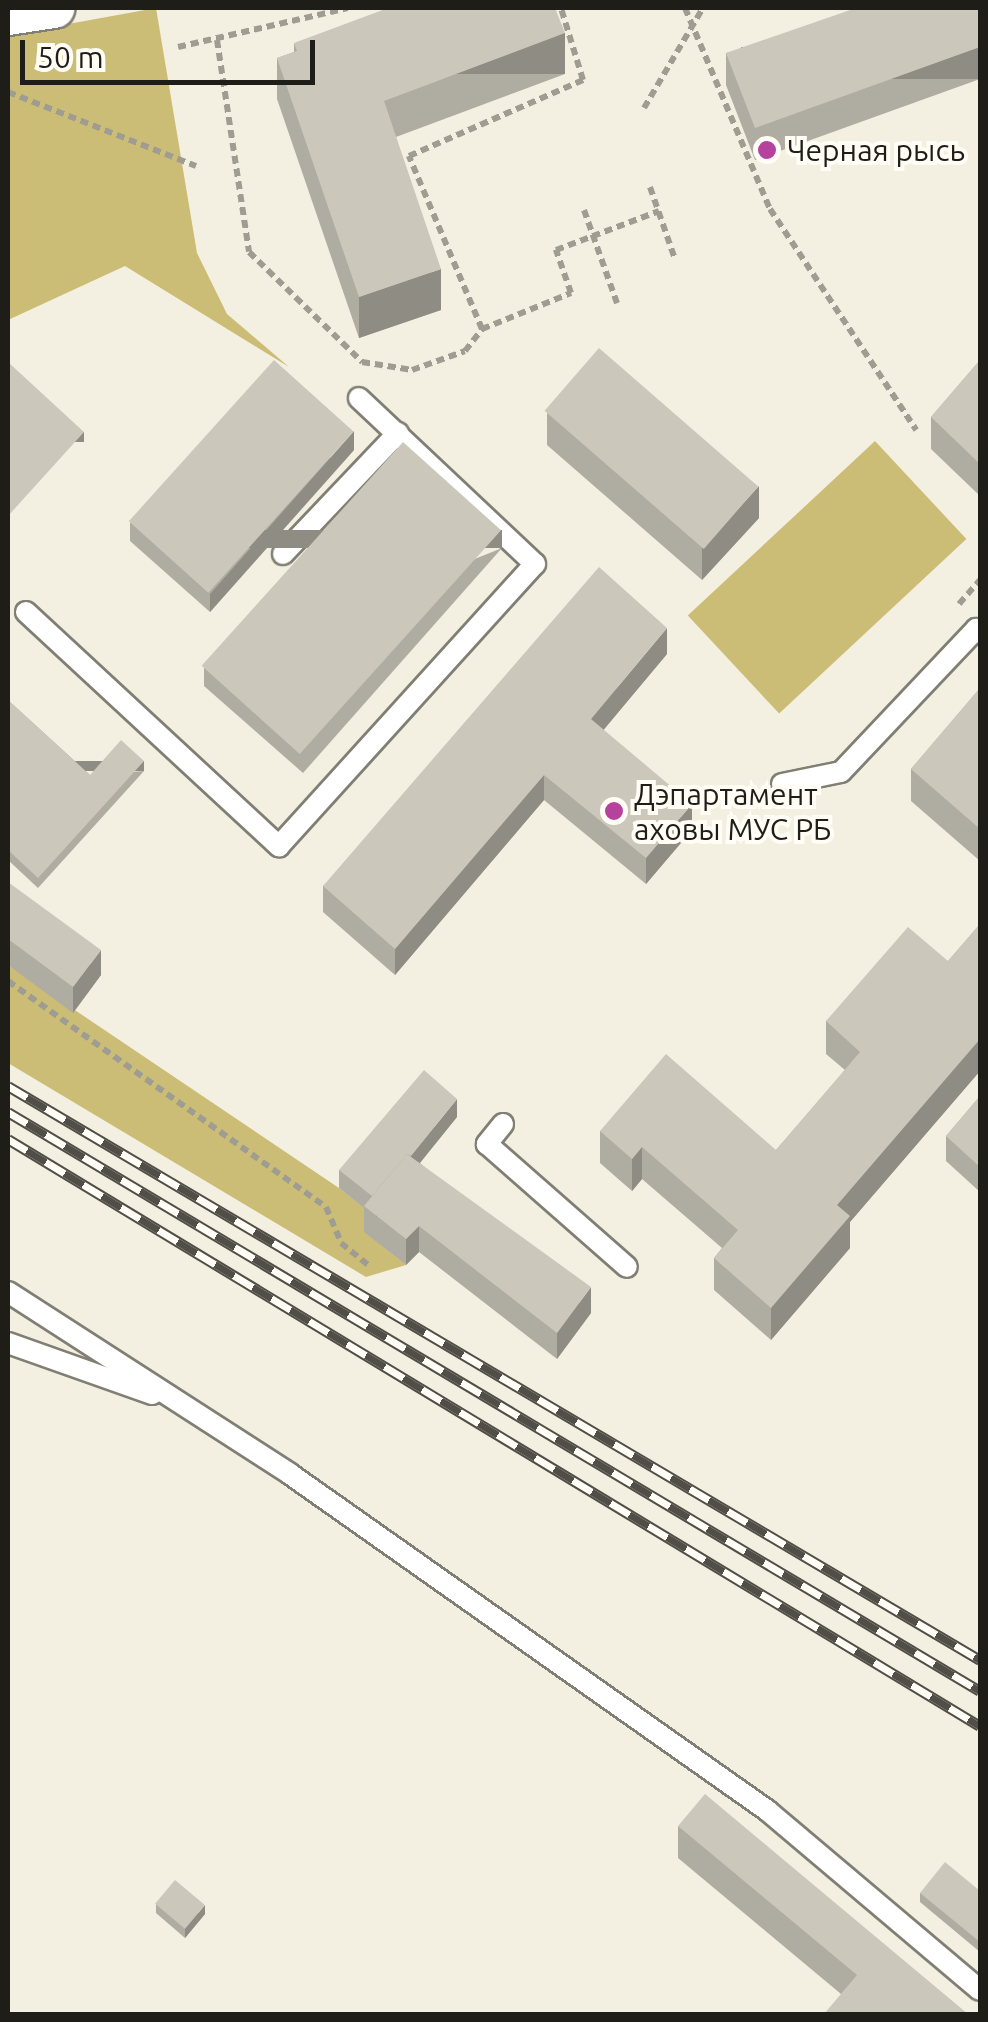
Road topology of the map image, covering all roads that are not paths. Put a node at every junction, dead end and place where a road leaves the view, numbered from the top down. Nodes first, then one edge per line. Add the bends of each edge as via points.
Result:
1 (54, 8) edge
2 (8, 14) edge
3 (359, 398) dead end
4 (398, 433) junction
5 (283, 554) dead end
6 (26, 612) dead end
7 (980, 634) edge
8 (782, 784) dead end
9 (502, 1124) dead end
10 (628, 1267) dead end
11 (8, 1292) edge
12 (8, 1343) edge
13 (184, 1406) junction
14 (980, 1990) edge

1 - 2 street
3 - 4 lane
4 - 5 lane
4 - 6 lane via 535,564 279,846
7 - 8 lane via 976,629 841,772
9 - 10 lane via 487,1144
11 - 13 lane
12 - 13 lane
13 - 14 lane via 768,1811

